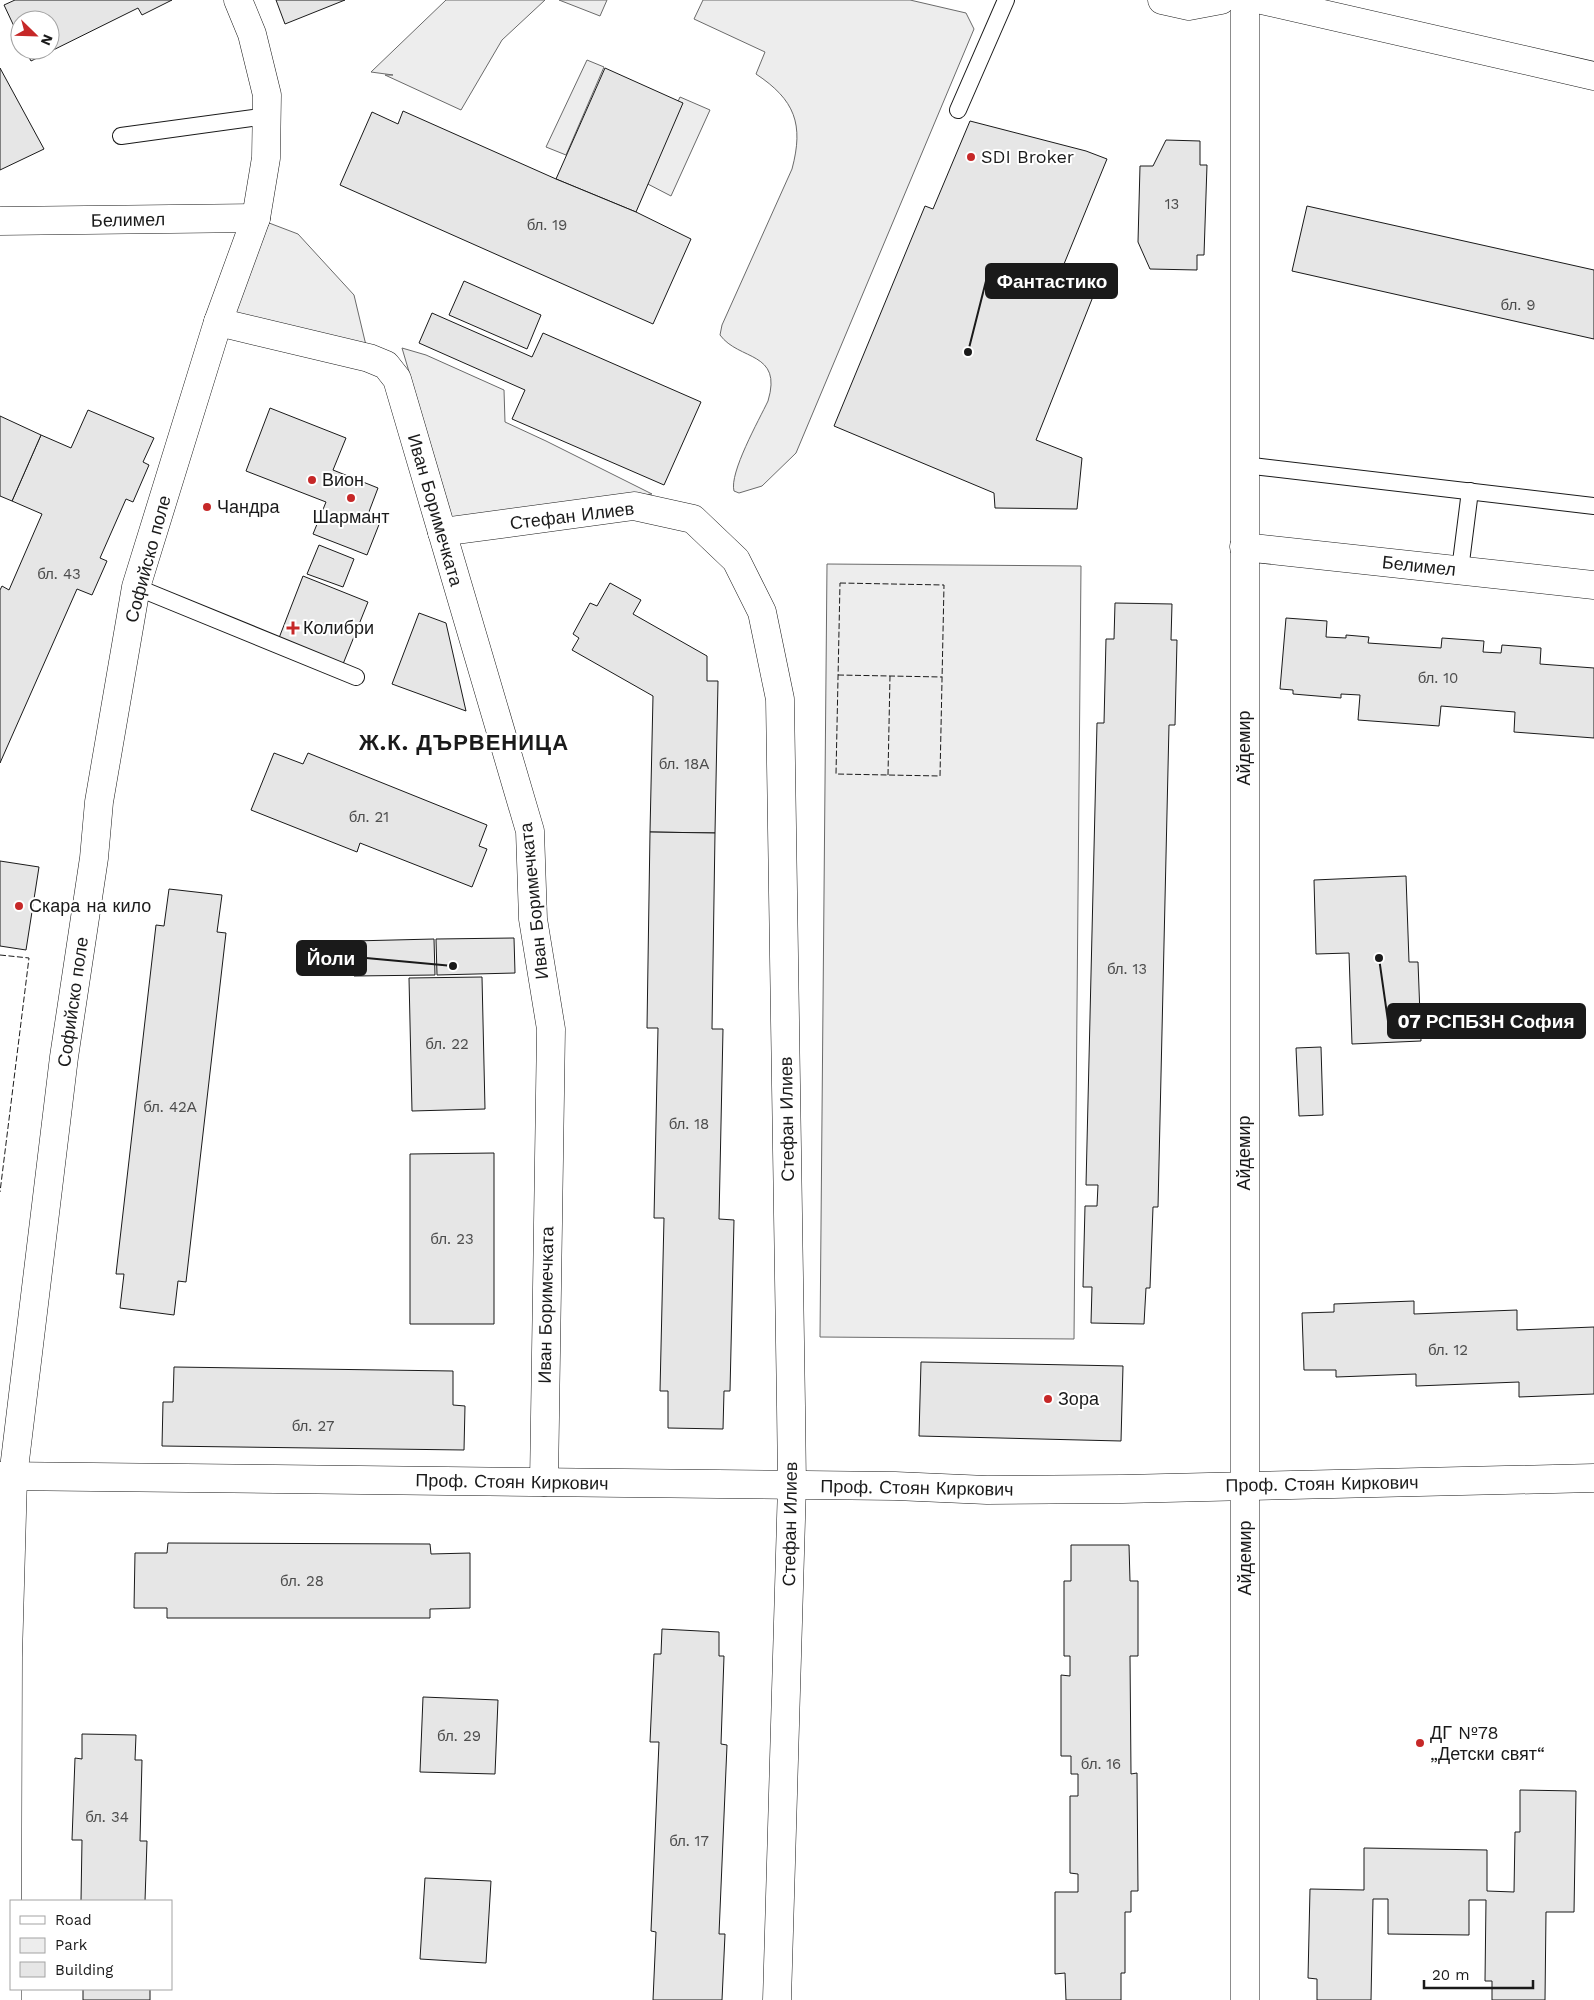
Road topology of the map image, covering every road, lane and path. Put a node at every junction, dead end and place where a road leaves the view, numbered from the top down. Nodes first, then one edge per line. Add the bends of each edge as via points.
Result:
1 (238, 0) edge
2 (1006, 0) edge
3 (1162, 0) edge
4 (1221, 0) edge
5 (1244, 0) edge
6 (1262, 0) edge
7 (1594, 76) edge
8 (958, 110) dead end
9 (267, 116) junction
10 (121, 136) dead end
11 (256, 218) junction
12 (0, 221) edge
13 (218, 322) junction
14 (1244, 466) junction
15 (1470, 491) junction
16 (1594, 506) edge
17 (442, 532) junction
18 (1244, 547) junction
19 (1460, 570) junction
20 (1594, 585) edge
21 (136, 588) junction
22 (356, 677) dead end
23 (6, 1476) edge
24 (1594, 1478) edge
25 (544, 1482) junction
26 (792, 1485) junction
27 (1245, 1486) junction
28 (8, 2000) edge
29 (777, 2000) edge
30 (1245, 2000) edge

1 - 9 street, Софийско поле via 252,34 267,95
2 - 8 lane
3 - 4 street via 1189,6
5 - 14 street, Айдемир
6 - 7 street
9 - 10 lane
9 - 11 street, Софийско поле via 266,158
11 - 12 street, Белимел
11 - 13 street, Софийско поле
13 - 17 street, Иван Боримечката via 386,365 397,379
13 - 21 street, Софийско поле
14 - 15 lane
14 - 18 street, Айдемир
15 - 16 lane
15 - 19 lane
17 - 25 street, Иван Боримечката via 530,831 534,919 551,1029
17 - 26 street, Стефан Илиев via 634,506 693,519 736,560 762,612 780,699
18 - 19 street, Белимел
18 - 27 street, Айдемир
19 - 20 street, Белимел
21 - 22 lane
21 - 23 street, Софийско поле via 99,802 94,858
23 - 25 street, Проф. Стоян Киркович
23 - 28 street, Софийско поле
24 - 27 street, Проф. Стоян Киркович
25 - 26 street, Проф. Стоян Киркович
26 - 27 street, Проф. Стоян Киркович via 988,1490
26 - 29 street, Стефан Илиев
27 - 30 street, Айдемир

